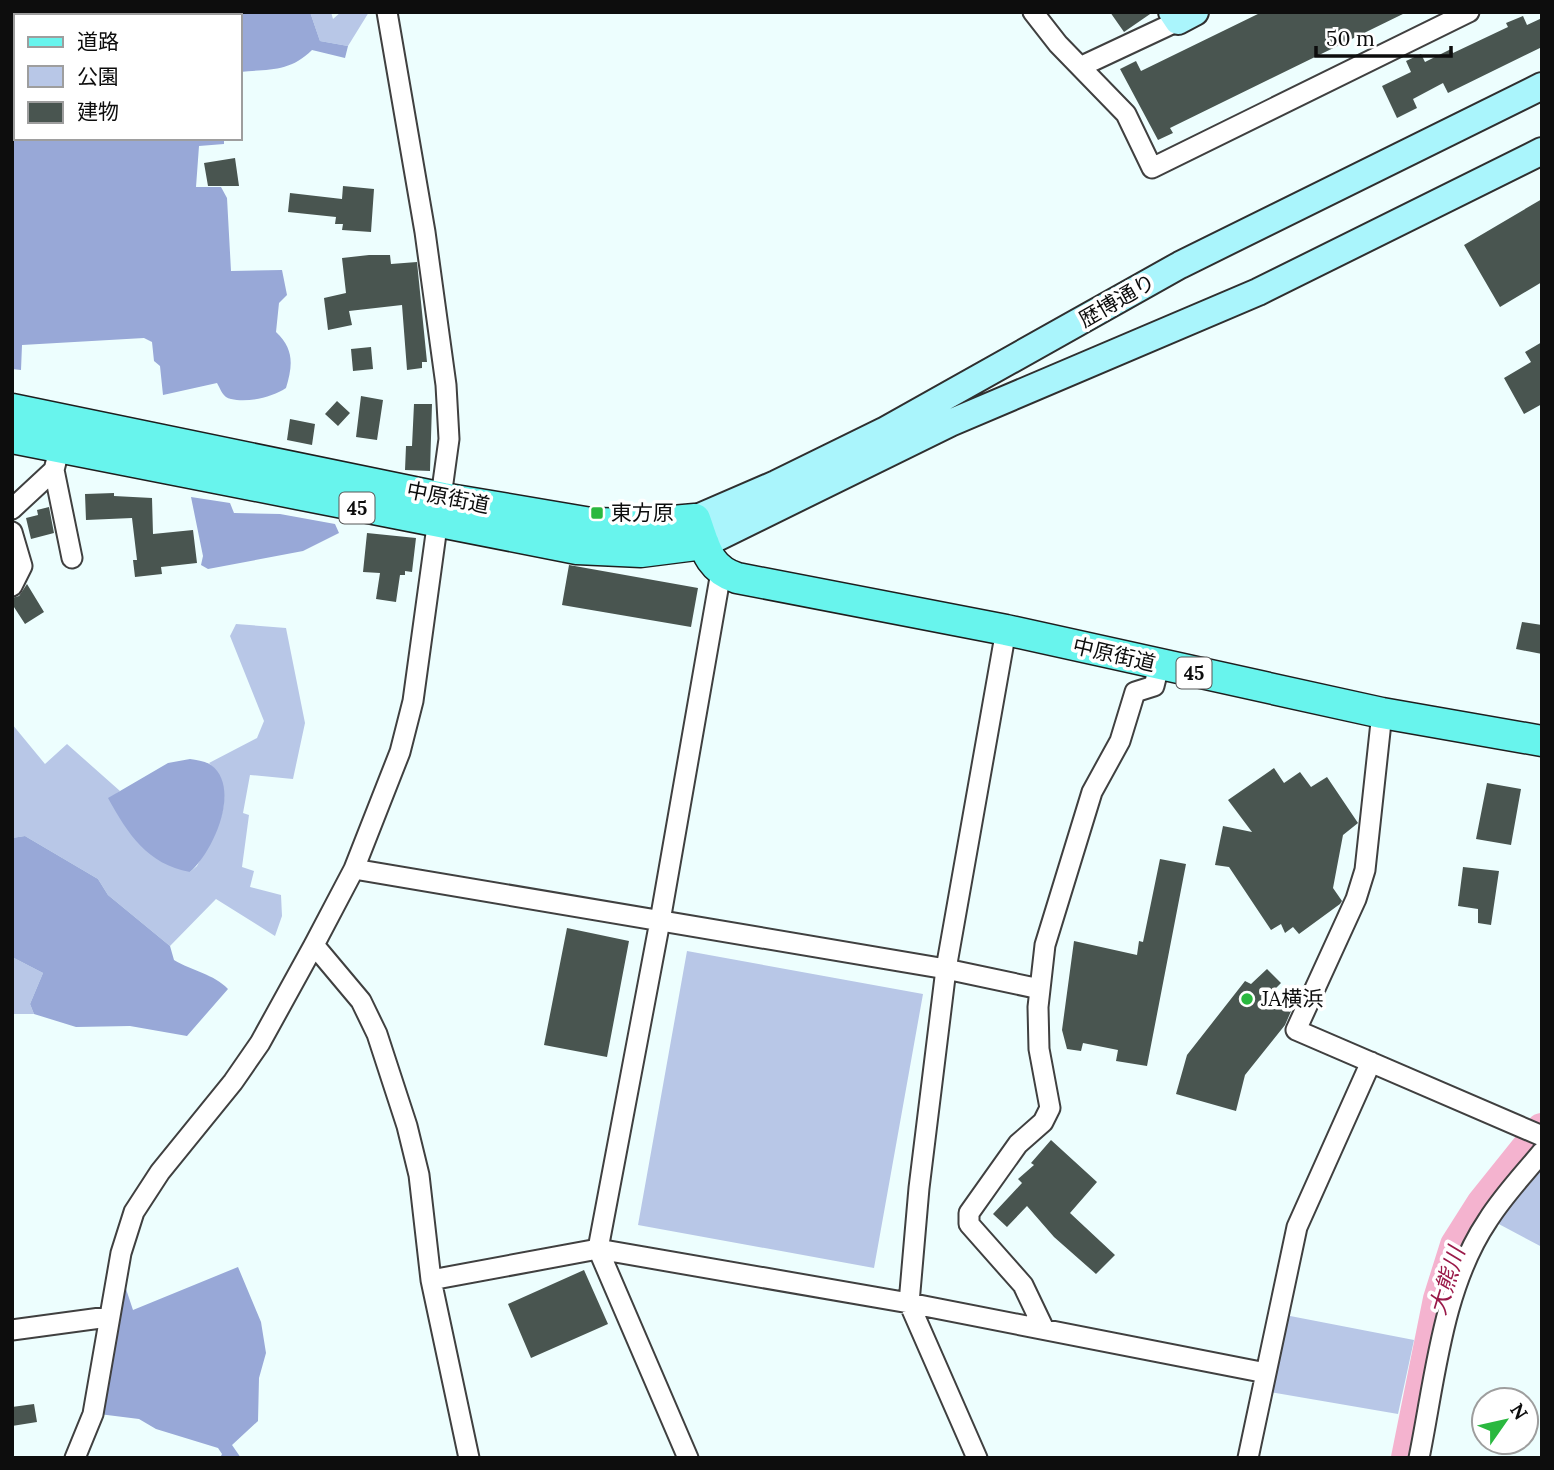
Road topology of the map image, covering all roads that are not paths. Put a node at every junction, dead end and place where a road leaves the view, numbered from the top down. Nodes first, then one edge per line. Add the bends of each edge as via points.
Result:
1 (387, 12) edge
2 (1033, 12) edge
3 (1469, 12) edge
4 (1181, 15) edge
5 (1082, 66) junction
6 (1542, 86) edge
7 (1542, 151) edge
8 (12, 409) edge
9 (12, 438) edge
10 (57, 459) junction
11 (12, 509) edge
12 (441, 510) junction
13 (699, 531) junction
14 (12, 532) edge
15 (72, 558) dead end
16 (721, 572) junction
17 (12, 586) edge
18 (1006, 630) junction
19 (1159, 666) junction
20 (1382, 713) junction
21 (1542, 741) edge
22 (354, 869) junction
23 (660, 921) junction
24 (314, 945) junction
25 (946, 968) junction
26 (1040, 989) junction
27 (1371, 1062) junction
28 (1536, 1134) edge
29 (1542, 1152) edge
30 (598, 1249) junction
31 (431, 1280) junction
32 (909, 1303) junction
33 (108, 1317) junction
34 (1044, 1329) junction
35 (12, 1330) edge
36 (1266, 1373) junction
37 (75, 1458) edge
38 (468, 1458) edge
39 (688, 1458) edge
40 (977, 1458) edge
41 (1248, 1458) edge
42 (1419, 1458) edge

1 - 12 street via 446,385 449,439
2 - 5 street
3 - 5 street via 1152,168 1126,114
4 - 5 street
6 - 13 street, 歴博通り via 1180,265 884,431 776,484
7 - 13 street, 歴博通り via 1258,292
8 - 12 main road, 中原街道 / 45
9 - 10 main road, 中原街道 / 45
10 - 11 street
10 - 12 main road, 中原街道 / 45
10 - 15 street
12 - 13 main road, 中原街道 / 45
12 - 22 street via 413,701 400,752
13 - 16 main road
14 - 17 street via 22,566
16 - 18 main road, 中原街道 / 45
16 - 23 street
18 - 19 main road, 中原街道 / 45
18 - 25 street
19 - 20 main road, 中原街道 / 45
19 - 26 street via 1154,686 1135,692 1121,741 1092,792 1048,932
20 - 21 main road, 中原街道 / 45
20 - 27 street via 1365,870 1296,1030
22 - 23 street
22 - 24 street
23 - 25 street
23 - 30 street
24 - 31 street via 361,1001 377,1034 419,1175
24 - 33 street via 253,1053 134,1212
25 - 26 street
25 - 32 street
26 - 34 street via 1039,1049 1050,1108 1044,1122 1018,1144 969,1213 969,1224 1023,1286
27 - 28 street
27 - 36 street via 1297,1227
29 - 42 street via 1487,1220 1469,1255 1452,1301
30 - 31 street
30 - 32 street
30 - 39 street
31 - 38 street
32 - 34 street
32 - 40 street
33 - 35 street
33 - 37 street via 93,1414
34 - 36 street
36 - 41 street

